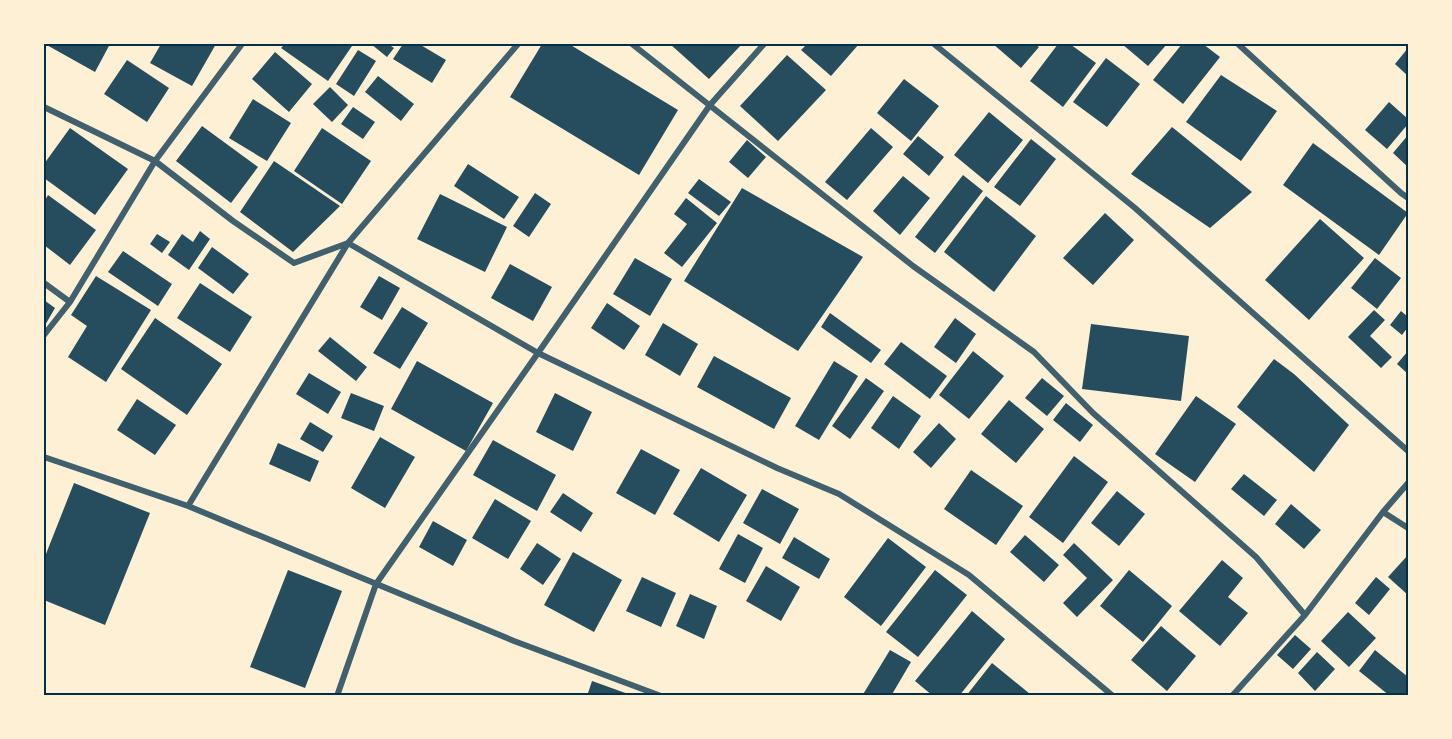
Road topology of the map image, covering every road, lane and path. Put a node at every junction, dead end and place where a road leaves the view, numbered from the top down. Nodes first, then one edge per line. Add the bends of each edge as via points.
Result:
1 (240, 44) edge
2 (518, 44) edge
3 (632, 44) edge
4 (765, 44) edge
5 (934, 44) edge
6 (1238, 44) edge
7 (710, 105) junction
8 (44, 107) edge
9 (154, 161) junction
10 (1408, 198) edge
11 (348, 243) junction
12 (44, 284) edge
13 (70, 302) junction
14 (44, 336) edge
15 (538, 353) junction
16 (1408, 451) edge
17 (44, 457) edge
18 (1408, 483) edge
19 (188, 506) junction
20 (1383, 512) junction
21 (1408, 528) edge
22 (376, 584) junction
23 (1305, 615) junction
24 (337, 696) edge
25 (661, 696) edge
26 (1113, 696) edge
27 (1232, 696) edge

1 - 9 street
2 - 11 street
3 - 7 street
4 - 7 street
5 - 16 street via 1135,208
6 - 10 street
7 - 15 street
7 - 23 street via 913,266 1034,352 1093,413 1256,557
8 - 9 street
9 - 11 street via 294,263
9 - 13 street
11 - 15 street
11 - 19 street
12 - 13 street
13 - 14 street
15 - 22 street
15 - 26 street via 839,494 969,575
17 - 19 street
18 - 20 street
19 - 22 street
20 - 21 street
20 - 23 street
22 - 24 street
22 - 25 street
23 - 27 street

